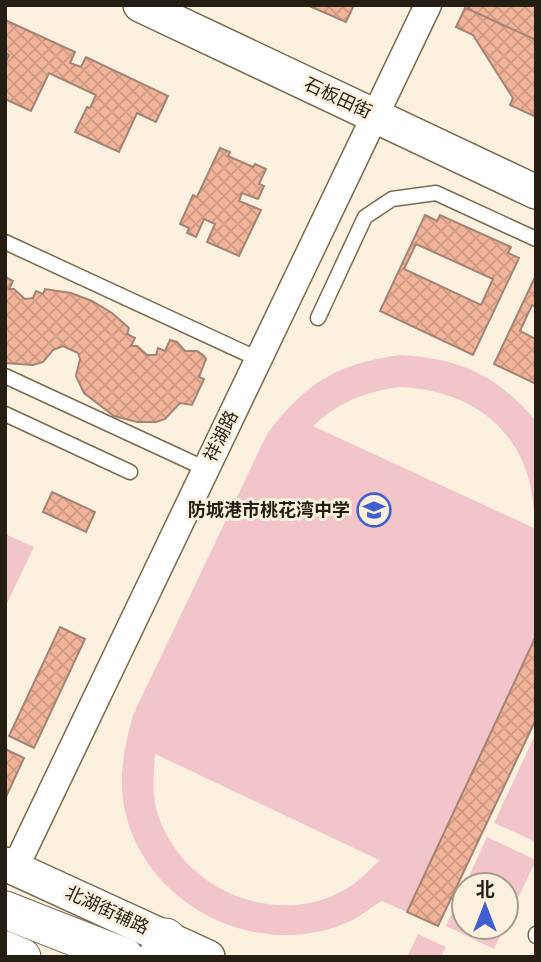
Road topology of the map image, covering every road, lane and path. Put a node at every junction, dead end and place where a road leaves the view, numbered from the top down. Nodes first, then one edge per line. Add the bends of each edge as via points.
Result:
1 (140, 5) edge
2 (428, 5) edge
3 (375, 116) junction
4 (536, 192) edge
5 (536, 239) edge
6 (5, 242) edge
7 (318, 318) dead end
8 (258, 359) junction
9 (5, 376) edge
10 (5, 414) edge
11 (206, 469) junction
12 (131, 472) dead end
13 (10, 866) edge
14 (5, 910) edge
15 (162, 947) edge
16 (5, 950) edge
17 (22, 957) edge
18 (125, 957) edge
19 (208, 957) edge

1 - 3 street, 石板田街
2 - 3 street, 祥湖路
3 - 4 street, 石板田街
3 - 8 street, 祥湖路
5 - 7 lane via 436,193 393,199 365,217
6 - 8 lane
8 - 11 street, 祥湖路
9 - 11 lane
10 - 12 lane
11 - 13 street, 祥湖路
13 - 15 street, 北湖街辅路
14 - 18 main road
15 - 19 street, 北湖街辅路
16 - 17 main road

